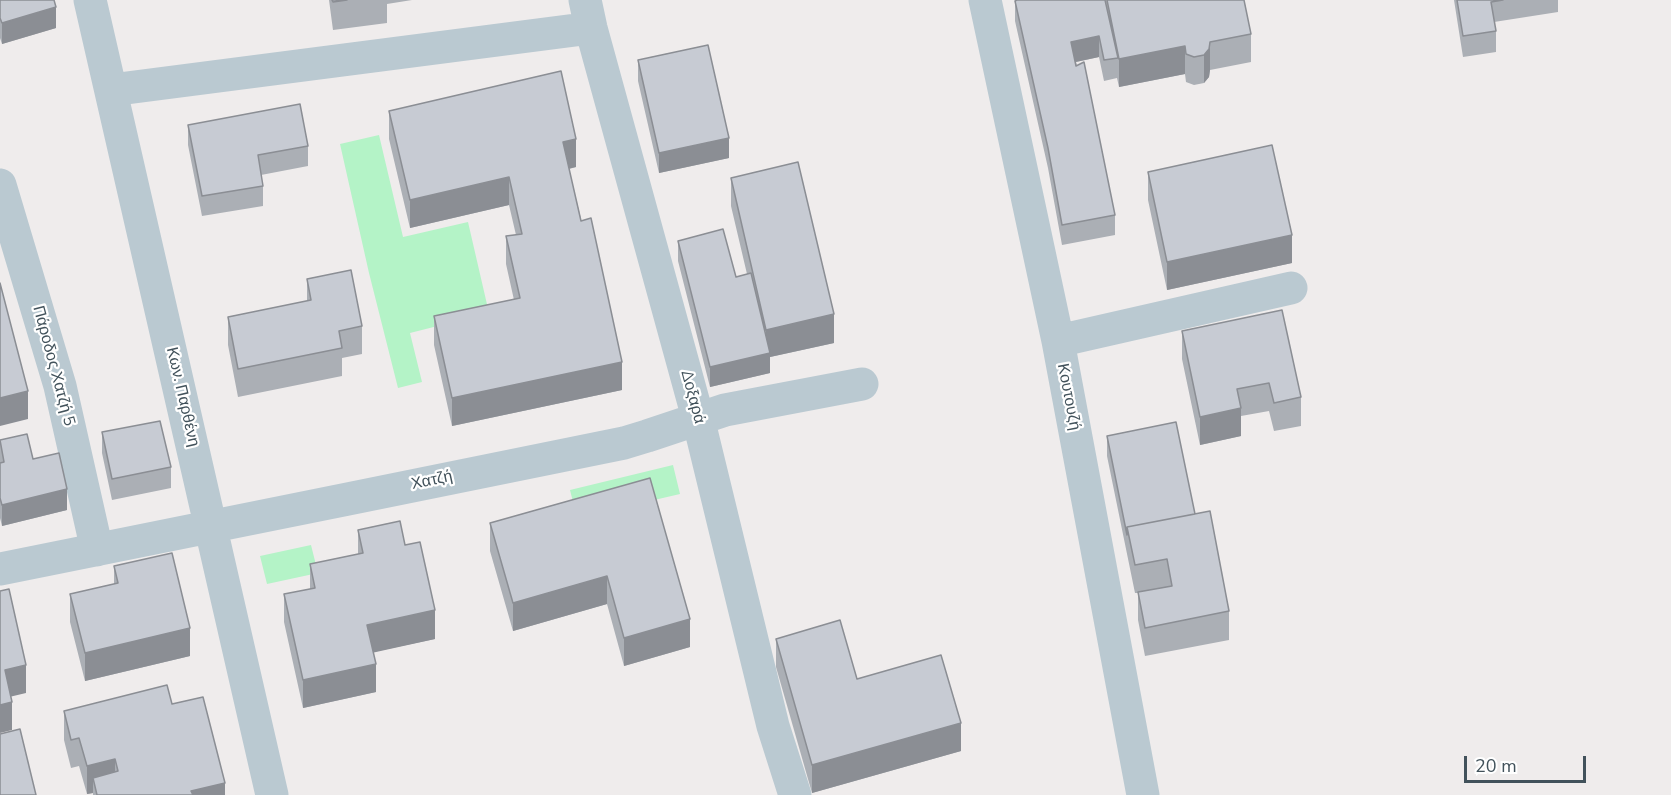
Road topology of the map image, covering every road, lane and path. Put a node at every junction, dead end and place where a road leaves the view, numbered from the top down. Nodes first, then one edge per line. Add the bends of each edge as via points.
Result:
1 (90, 0) edge
2 (985, 0) edge
3 (588, 14) edge
4 (111, 90) junction
5 (0, 185) edge
6 (1292, 288) dead end
7 (1058, 341) junction
8 (862, 384) dead end
9 (698, 418) junction
10 (212, 528) junction
11 (97, 550) junction
12 (0, 569) edge
13 (272, 795) edge
14 (795, 795) edge
15 (1143, 795) edge

1 - 4 street, Κων. Παρθένη
2 - 7 street, Κουτουζή
3 - 4 street
3 - 9 street, Δοξαρά
4 - 10 street, Κων. Παρθένη
5 - 11 street, Πάροδος Χατζή 5 via 60,386
6 - 7 street
7 - 15 street, Κουτουζή
8 - 9 street, Χατζή
9 - 10 street, Χατζή via 624,442
9 - 14 street, Δοξαρά via 773,726
10 - 11 street, Χατζή
10 - 13 street, Κων. Παρθένη
11 - 12 street, Χατζή

